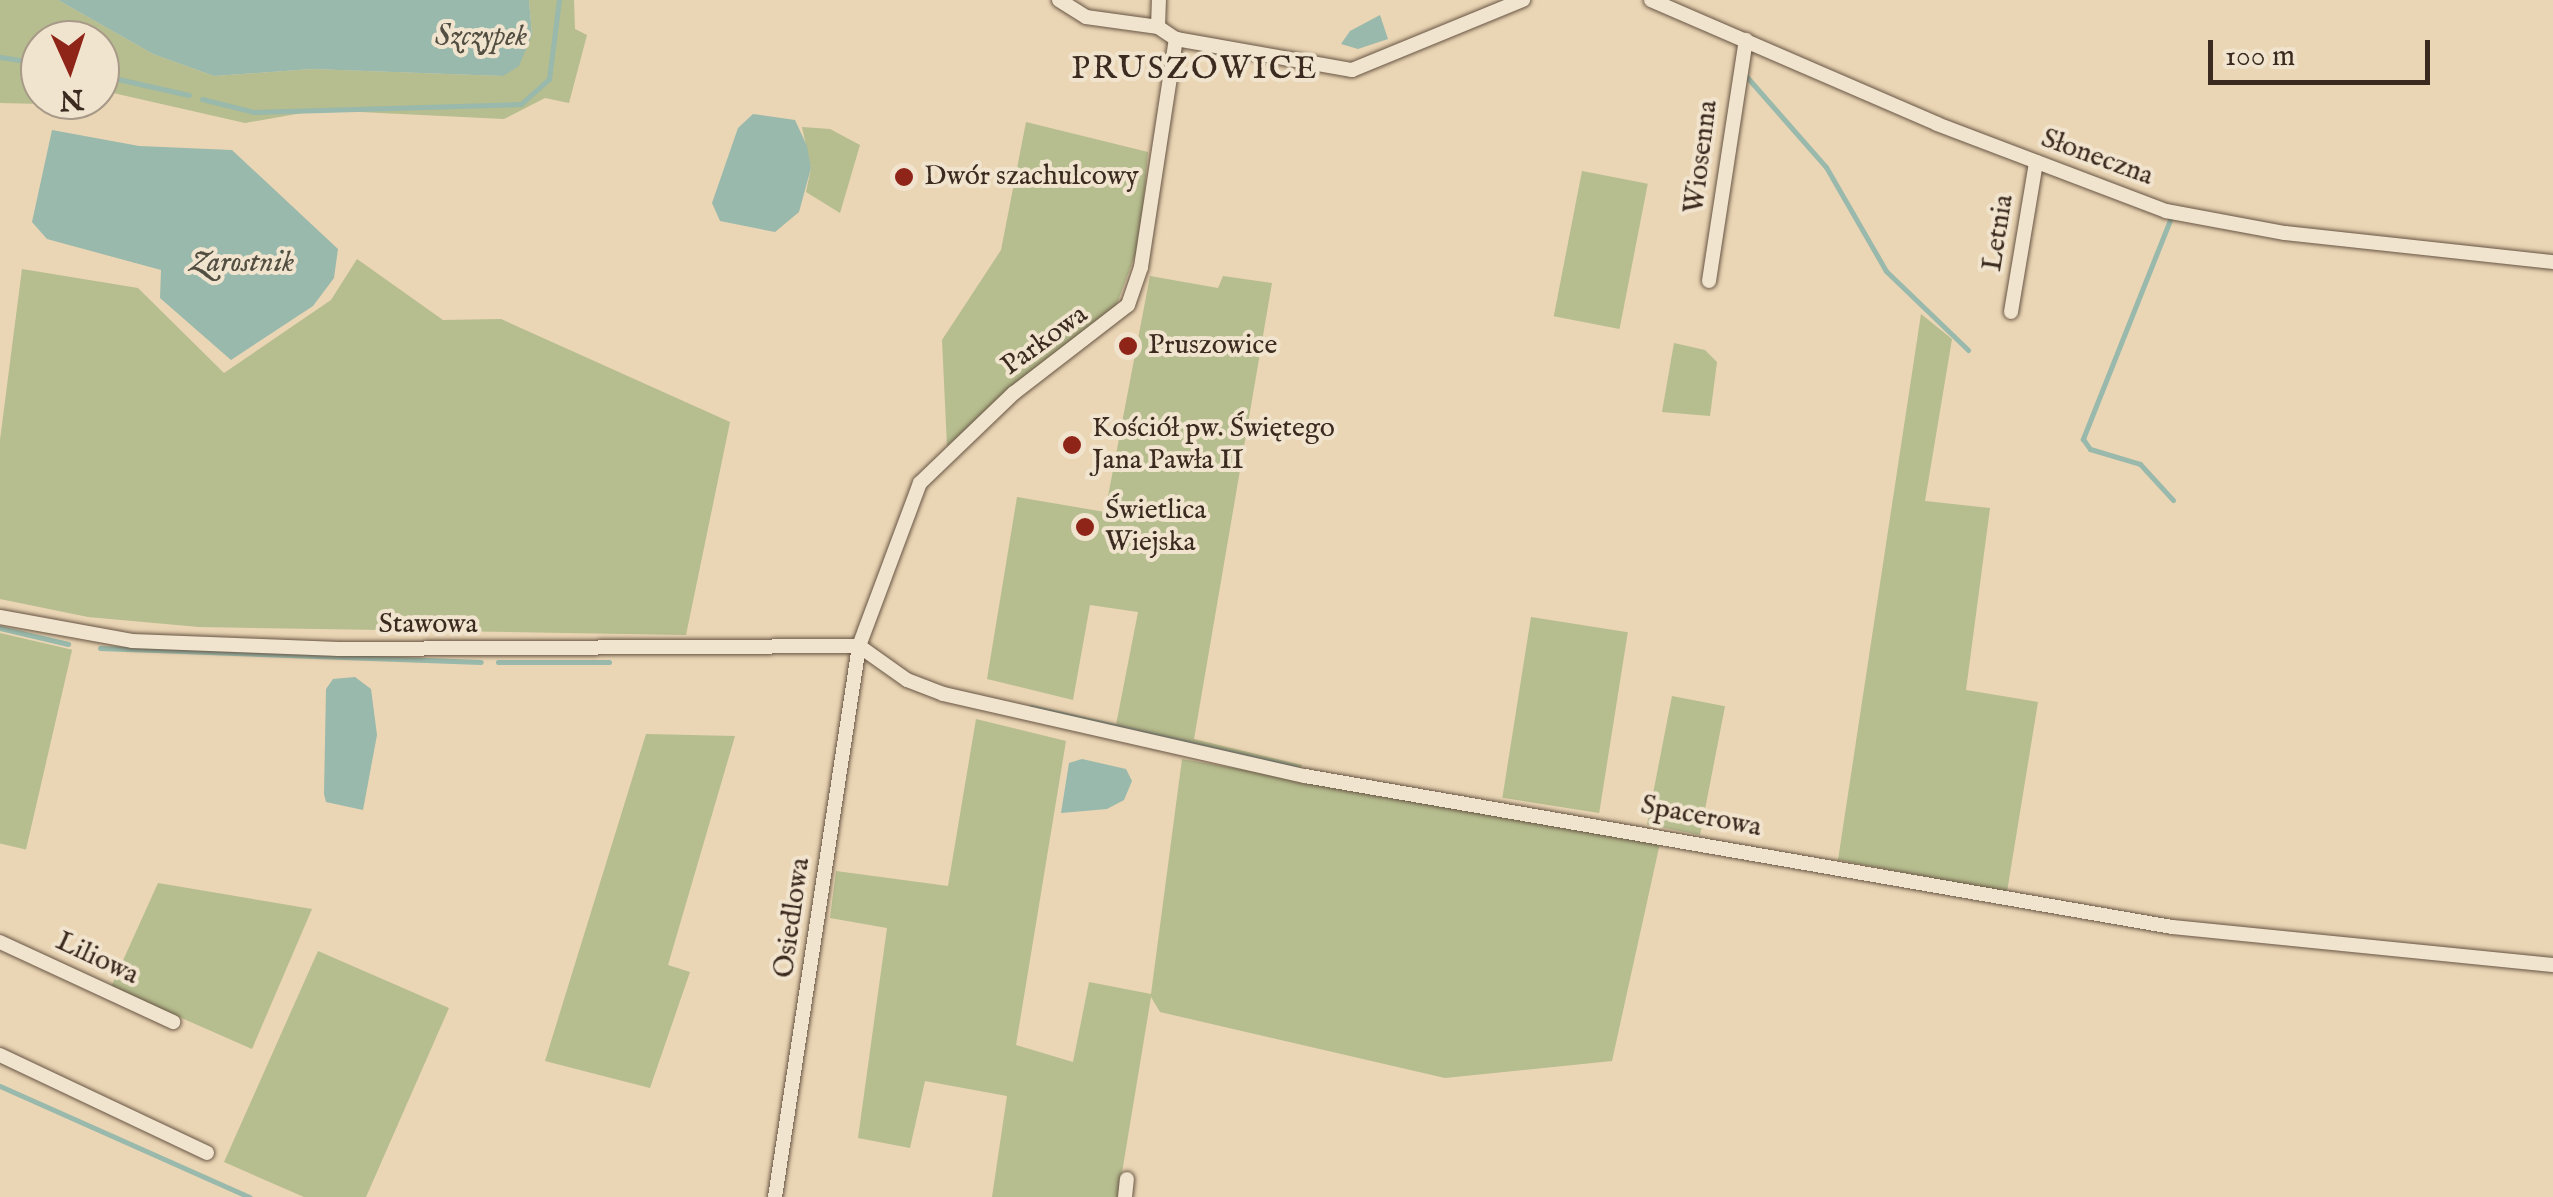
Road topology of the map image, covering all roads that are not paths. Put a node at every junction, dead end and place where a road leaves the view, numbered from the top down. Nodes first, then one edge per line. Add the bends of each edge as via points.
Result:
1 (1058, 0) edge
2 (1159, 0) edge
3 (1523, 0) edge
4 (1652, 0) edge
5 (1158, 27) junction
6 (1176, 39) junction
7 (1746, 40) junction
8 (2036, 162) junction
9 (2553, 262) edge
10 (1709, 281) dead end
11 (2011, 312) dead end
12 (0, 616) edge
13 (859, 646) junction
14 (0, 942) edge
15 (2553, 965) edge
16 (173, 1022) dead end
17 (0, 1055) edge
18 (207, 1153) dead end
19 (1128, 1180) dead end
20 (774, 1197) edge
21 (1124, 1197) edge

1 - 5 street via 1086,17
2 - 5 street
3 - 6 street via 1352,70
4 - 7 street, Słoneczna
5 - 6 street
6 - 13 street, Parkowa via 1141,267 1128,305 1014,393 920,483
7 - 8 street, Słoneczna
7 - 10 street, Wiosenna
8 - 9 street, Słoneczna via 2166,211 2285,233
8 - 11 street, Letnia
12 - 13 street, Stawowa via 132,641 339,649
13 - 15 street, Spacerowa via 907,680 943,694 1304,776 2172,927
13 - 20 street, Osiedlowa
14 - 16 street, Liliowa
17 - 18 street
19 - 21 street

